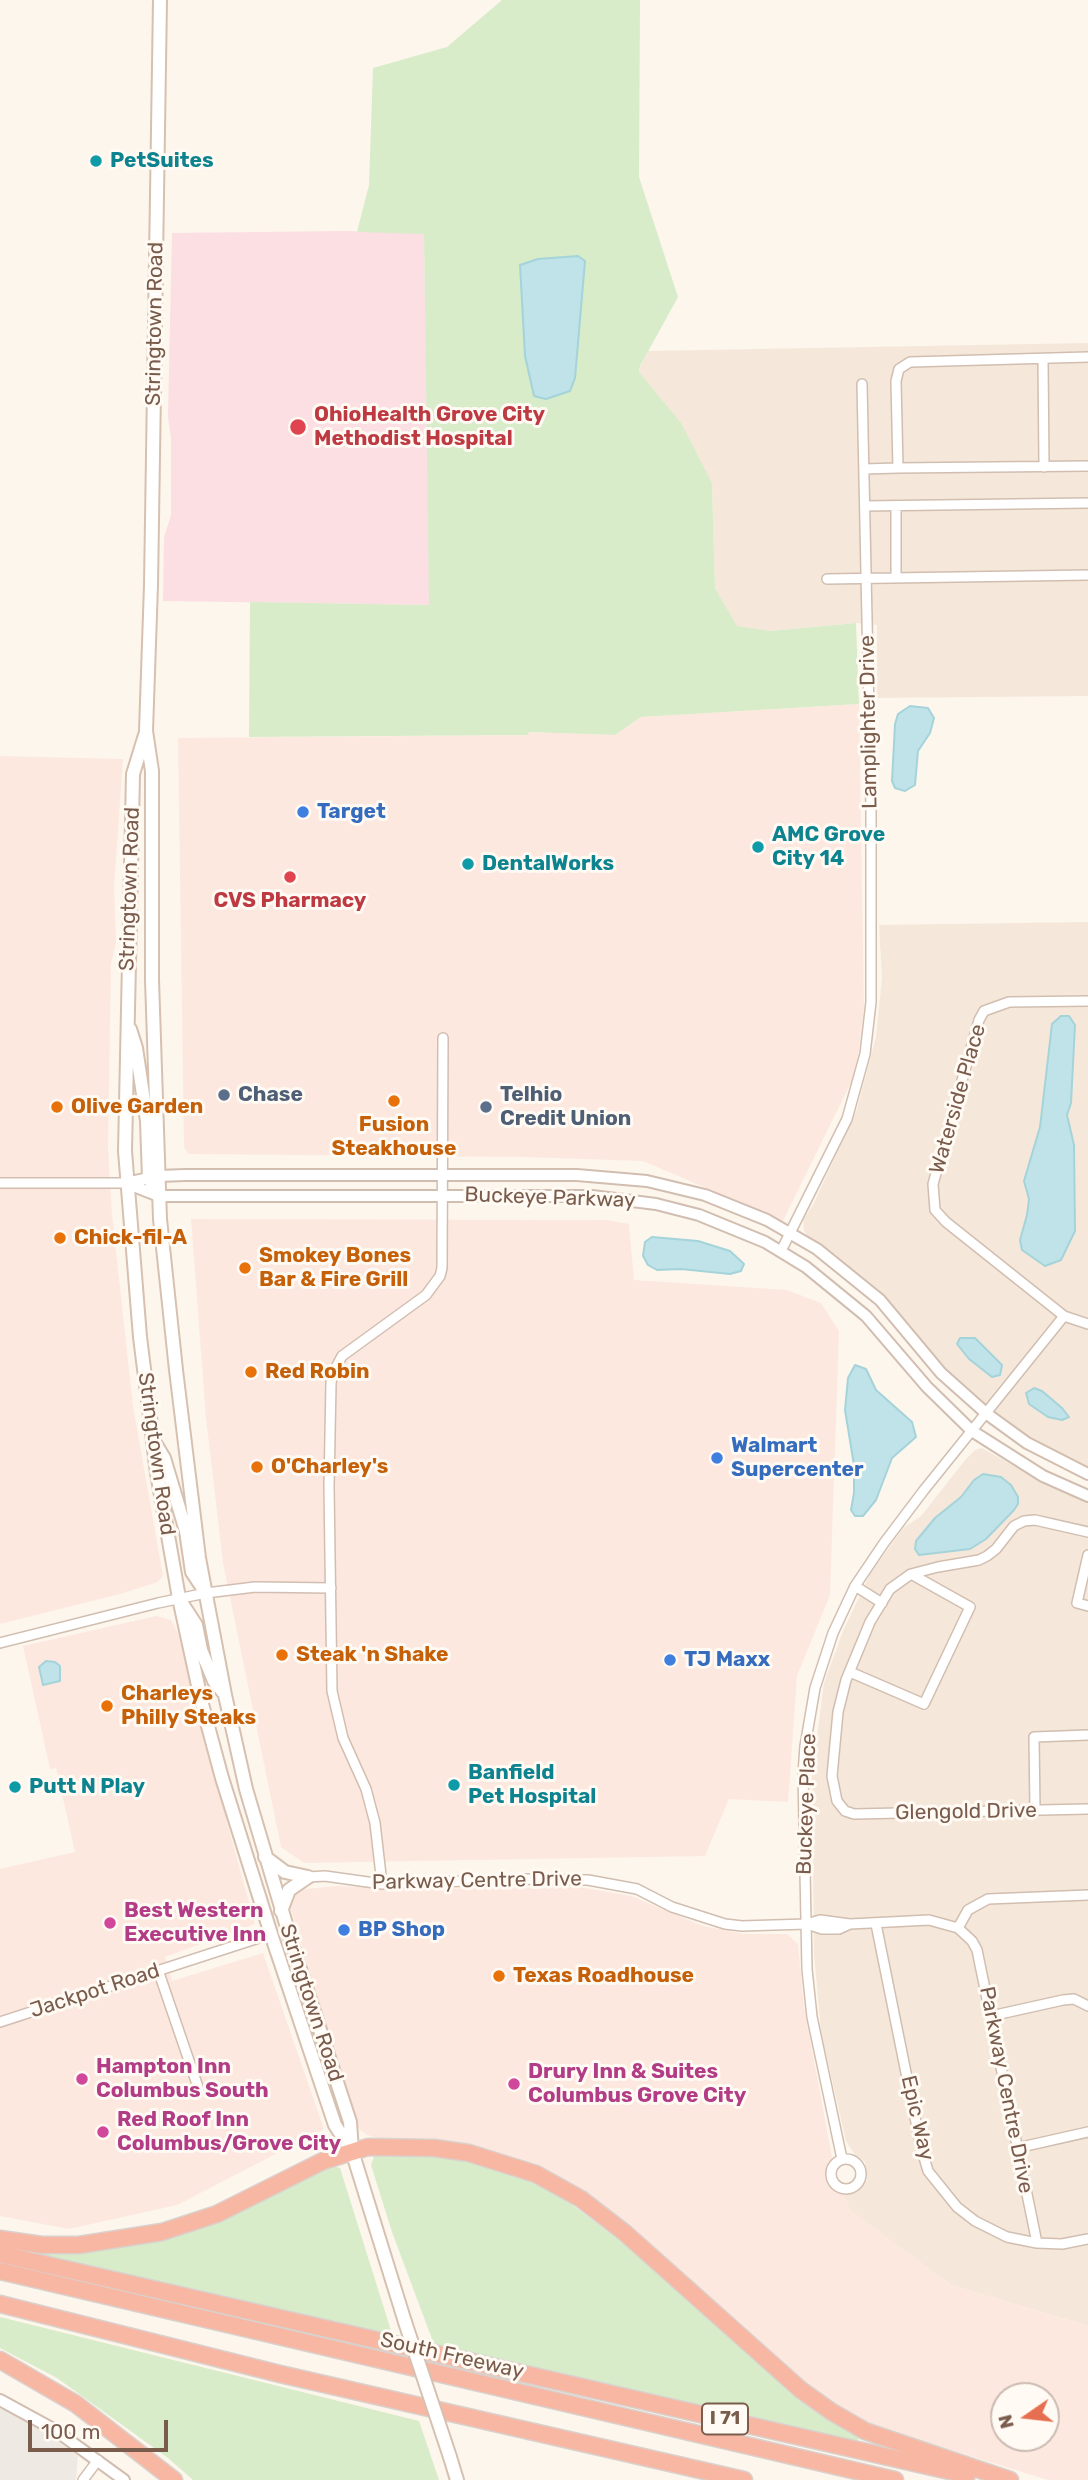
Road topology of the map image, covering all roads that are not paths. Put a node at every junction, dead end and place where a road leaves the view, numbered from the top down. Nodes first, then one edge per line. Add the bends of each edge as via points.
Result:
1 (160, 0) edge
2 (1088, 357) edge
3 (1043, 359) junction
4 (862, 384) dead end
5 (1044, 467) junction
6 (1088, 467) edge
7 (864, 468) junction
8 (898, 468) junction
9 (1088, 503) edge
10 (865, 506) junction
11 (895, 507) junction
12 (1088, 575) edge
13 (896, 578) junction
14 (827, 579) dead end
15 (866, 579) junction
16 (146, 732) junction
17 (1088, 1001) edge
18 (127, 1017) junction
19 (443, 1038) dead end
20 (442, 1174) junction
21 (154, 1177) junction
22 (0, 1183) edge
23 (126, 1183) junction
24 (442, 1195) junction
25 (159, 1196) junction
26 (791, 1233) junction
27 (781, 1251) junction
28 (1064, 1317) junction
29 (1088, 1324) edge
30 (987, 1415) junction
31 (972, 1431) junction
32 (152, 1437) junction
33 (1088, 1474) edge
34 (1088, 1496) edge
35 (1088, 1532) edge
36 (1088, 1555) edge
37 (911, 1574) junction
38 (855, 1586) junction
39 (331, 1588) junction
40 (206, 1593) junction
41 (179, 1598) junction
42 (882, 1602) junction
43 (1088, 1605) edge
44 (0, 1643) edge
45 (850, 1672) junction
46 (225, 1695) junction
47 (1088, 1735) edge
48 (1088, 1809) edge
49 (1035, 1811) junction
50 (265, 1857) junction
51 (308, 1877) junction
52 (382, 1884) junction
53 (1088, 1895) edge
54 (281, 1911) junction
55 (806, 1924) junction
56 (876, 1924) junction
57 (958, 1927) junction
58 (271, 1934) junction
59 (159, 1970) junction
60 (1088, 2006) edge
61 (990, 2016) junction
62 (0, 2022) edge
63 (327, 2051) junction
64 (200, 2090) dead end
65 (1088, 2132) edge
66 (1017, 2148) junction
67 (352, 2151) junction
68 (842, 2159) dead end
69 (0, 2239) edge
70 (1088, 2239) edge
71 (1037, 2243) junction
72 (0, 2254) edge
73 (0, 2271) edge
74 (0, 2304) edge
75 (0, 2360) edge
76 (0, 2400) edge
77 (98, 2460) junction
78 (83, 2480) edge
79 (124, 2480) edge
80 (174, 2480) edge
81 (457, 2480) edge
82 (744, 2480) edge
83 (895, 2480) edge
84 (984, 2480) edge
85 (1010, 2480) edge

1 - 16 main road, Stringtown Road
2 - 3 street
3 - 5 street
3 - 8 street via 910,362 899,369
4 - 7 street, Lamplighter Drive
5 - 6 street
5 - 8 street
7 - 8 street
7 - 10 street, Lamplighter Drive
9 - 11 street
10 - 11 street
10 - 15 street, Lamplighter Drive
11 - 13 street
12 - 13 street
13 - 15 street
14 - 15 street
15 - 26 street, Lamplighter Drive via 871,1003 865,1054 847,1119
16 - 18 main road, Stringtown Road via 133,774
16 - 21 main road, Stringtown Road via 152,771
17 - 28 street, Waterside Place via 1009,1002 984,1011 933,1184 935,1210 946,1222
18 - 21 main road via 136,1048
18 - 23 main road, Stringtown Road
19 - 20 street
20 - 21 street, Buckeye Parkway
20 - 24 street
20 - 26 street, Buckeye Parkway via 576,1175 647,1181 724,1202
21 - 23 street, Buckeye Parkway
21 - 25 main road, Stringtown Road
22 - 23 street, Buckeye Parkway
23 - 25 street, Buckeye Parkway
23 - 32 main road, Stringtown Road
24 - 25 street, Buckeye Parkway
24 - 27 street, Buckeye Parkway via 592,1196 656,1203 736,1228
24 - 39 street via 442,1268 436,1283 349,1350 332,1373
25 - 40 main road, Stringtown Road via 184,1446
26 - 27 street, Lamplighter Drive
26 - 30 street, Buckeye Parkway via 880,1300 941,1373
27 - 31 street, Buckeye Parkway via 866,1316
28 - 29 street
28 - 30 street, Buckeye Place
30 - 31 street, Buckeye Place
30 - 33 street, Buckeye Parkway via 1027,1443
31 - 34 street, Buckeye Parkway via 1043,1476
31 - 38 street, Buckeye Place
32 - 40 main road via 164,1458 186,1531 192,1572
32 - 41 main road, Stringtown Road
35 - 37 street via 1024,1521 978,1560
36 - 43 street via 1077,1603
37 - 42 street via 890,1589
37 - 45 street via 970,1606 924,1704
38 - 42 street
38 - 55 street, Buckeye Place via 823,1661 805,1746
39 - 40 street via 256,1587
39 - 52 street via 332,1691 343,1738 366,1789
40 - 41 street
40 - 46 main road, Stringtown Road
41 - 44 street
41 - 46 main road via 196,1625 214,1681
41 - 58 main road, Stringtown Road via 215,1754
42 - 45 street
45 - 49 street, Glengold Drive via 838,1713 832,1776 837,1801 845,1811 862,1815
46 - 50 main road, Stringtown Road
47 - 49 street via 1034,1737
48 - 49 street, Glengold Drive
50 - 51 main road via 285,1872
50 - 54 main road, Stringtown Road
51 - 52 street, Parkway Centre Drive
51 - 54 main road via 289,1890
52 - 55 street, Parkway Centre Drive via 588,1880 637,1889 725,1924
53 - 57 street via 988,1899 968,1910
54 - 63 main road, Stringtown Road
55 - 56 street, Parkway Centre Drive via 822,1929
55 - 68 street, Buckeye Place via 812,2017
56 - 57 street, Parkway Centre Drive via 929,1920
56 - 71 street, Epic Way via 928,2171 957,2207 975,2221 1007,2237
57 - 61 street, Parkway Centre Drive via 977,1950
58 - 59 street, Jackpot Road
58 - 63 main road via 280,1935 314,2037
58 - 67 main road, Stringtown Road via 335,2125
59 - 62 street, Jackpot Road
59 - 64 street
60 - 61 street via 1074,1999 1063,2000
61 - 66 street, Parkway Centre Drive
63 - 67 main road, Stringtown Road via 351,2122
65 - 66 street
66 - 71 street, Parkway Centre Drive
67 - 69 highway via 217,2214 162,2232 79,2245
67 - 81 main road, Stringtown Road, bridge
67 - 85 highway via 385,2146 434,2148 469,2153 536,2174 581,2199 625,2233 775,2368 832,2412 865,2431
70 - 71 street, Epic Way
72 - 84 highway, I 71
73 - 83 highway, South Freeway / I 71
74 - 82 highway
75 - 80 highway via 76,2404
76 - 77 street
77 - 78 street
77 - 79 street

